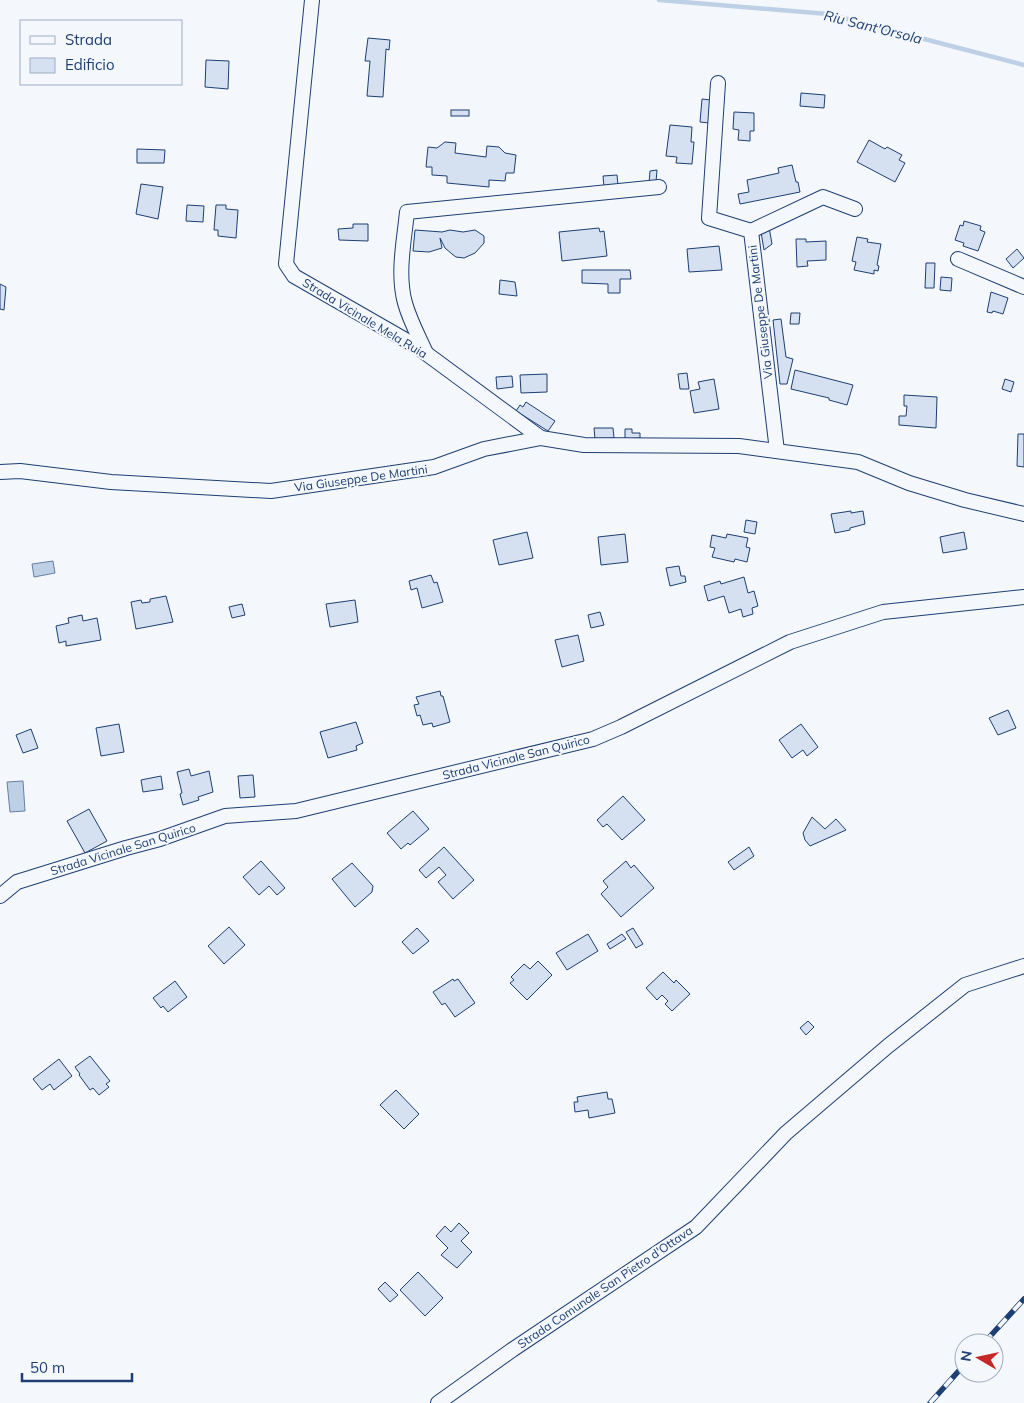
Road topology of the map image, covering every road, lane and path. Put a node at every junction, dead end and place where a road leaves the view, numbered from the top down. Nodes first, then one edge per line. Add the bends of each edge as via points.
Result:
1 (312, 0) edge
2 (718, 83) dead end
3 (659, 187) dead end
4 (855, 208) dead end
5 (751, 231) junction
6 (958, 259) dead end
7 (1024, 287) edge
8 (426, 354) junction
9 (541, 438) junction
10 (777, 451) junction
11 (0, 472) edge
12 (1024, 514) edge
13 (1024, 597) edge
14 (0, 896) edge
15 (1024, 966) edge
16 (438, 1403) edge

1 - 8 street, Strada Vicinale Mela Ruia via 286,264 294,276
2 - 5 street, Via Giuseppe De Martini via 709,218
3 - 8 street via 407,212 402,288
4 - 5 street via 823,198
5 - 10 street, Via Giuseppe De Martini
6 - 7 street
8 - 9 street, Strada Vicinale Mela Ruia
9 - 10 street, Via Giuseppe De Martini via 584,446 739,446
9 - 11 street, Via Giuseppe De Martini via 484,449 434,468 270,491
10 - 12 street, Via Giuseppe De Martini via 858,462 909,483
13 - 14 street, Strada Vicinale San Quirico via 883,612 790,642 593,739 296,811 225,816 17,882
15 - 16 street, Strada Comunale San Pietro d'Ottava via 965,985 786,1133 696,1227

